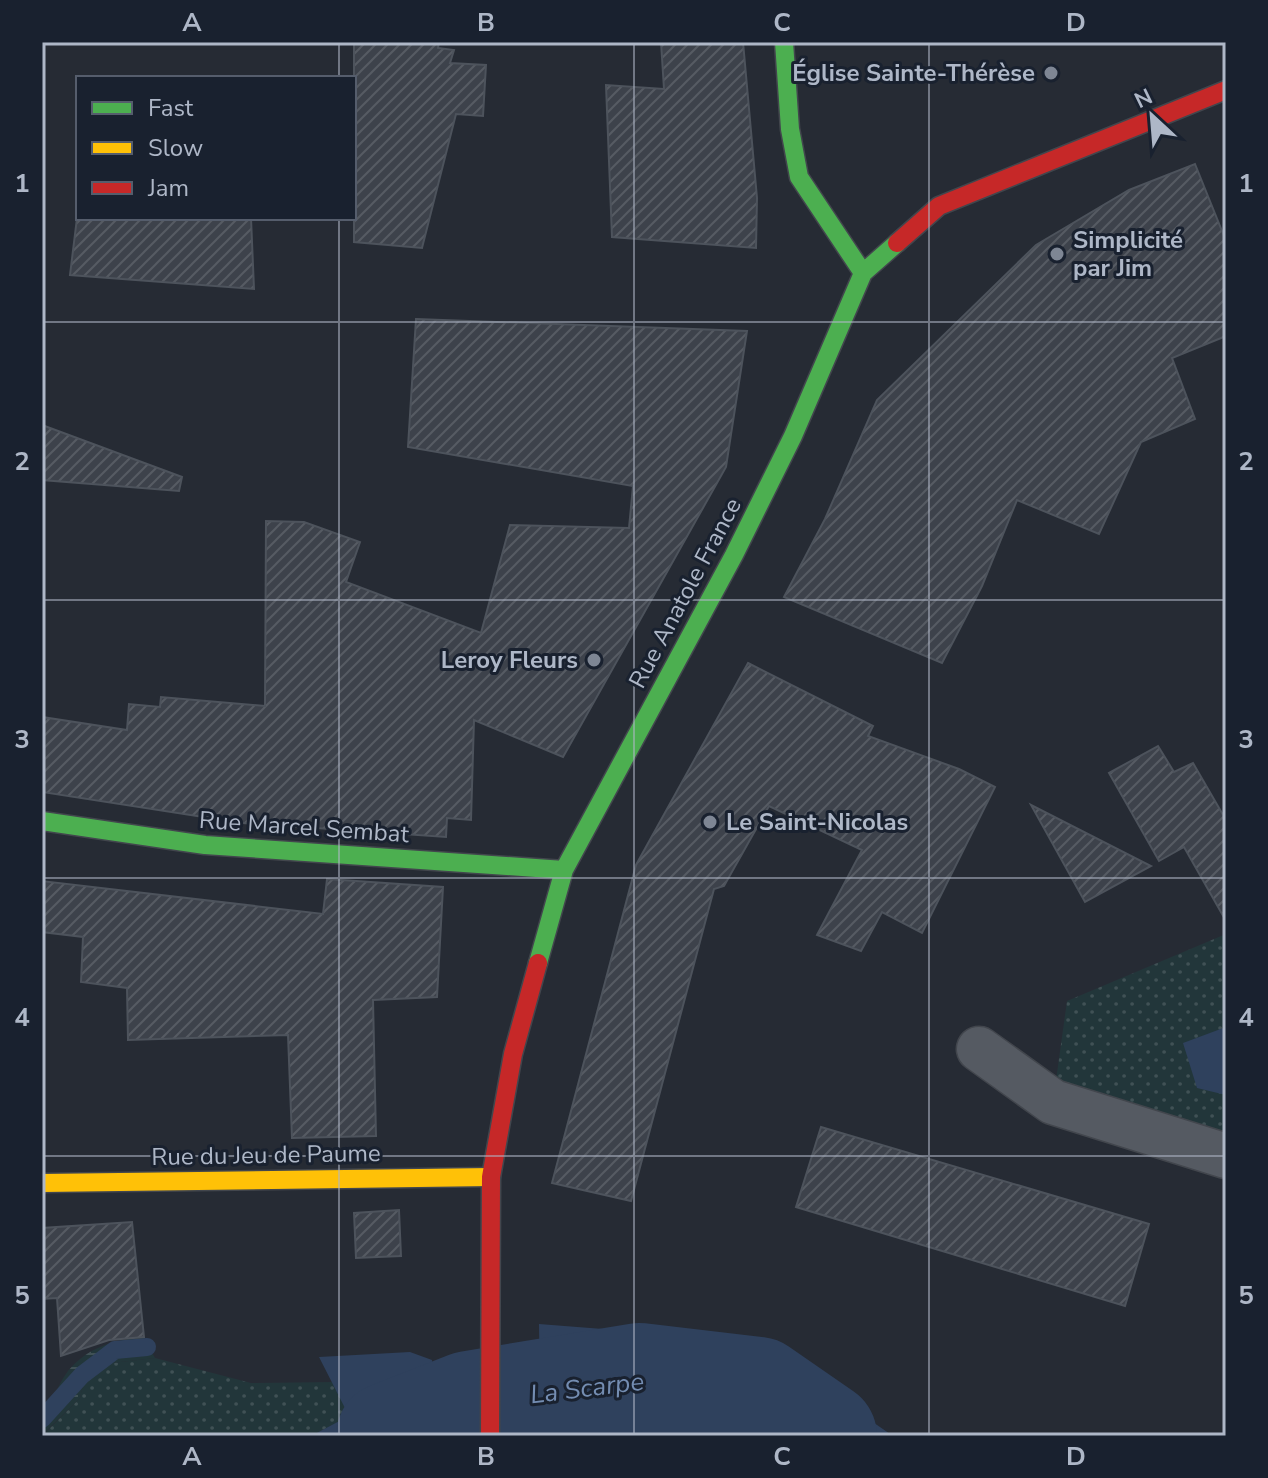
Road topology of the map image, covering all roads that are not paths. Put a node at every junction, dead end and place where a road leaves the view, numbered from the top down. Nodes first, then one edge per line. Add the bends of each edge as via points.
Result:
1 (784, 42) edge
2 (1226, 90) edge
3 (863, 273) junction
4 (42, 821) edge
5 (564, 870) junction
6 (979, 1049) dead end
7 (1226, 1156) edge
8 (491, 1177) junction
9 (42, 1183) edge
10 (490, 1436) edge

1 - 3 main road via 799,177
2 - 3 main road, Rue Anatole France via 939,206
3 - 5 main road, Rue Anatole France via 793,436 734,555
4 - 5 main road, Rue Marcel Sembat via 205,845
5 - 8 main road, Rue Anatole France via 513,1054
6 - 7 street via 1053,1102
8 - 9 main road, Rue du Jeu de Paume
8 - 10 main road, Rue Anatole France

